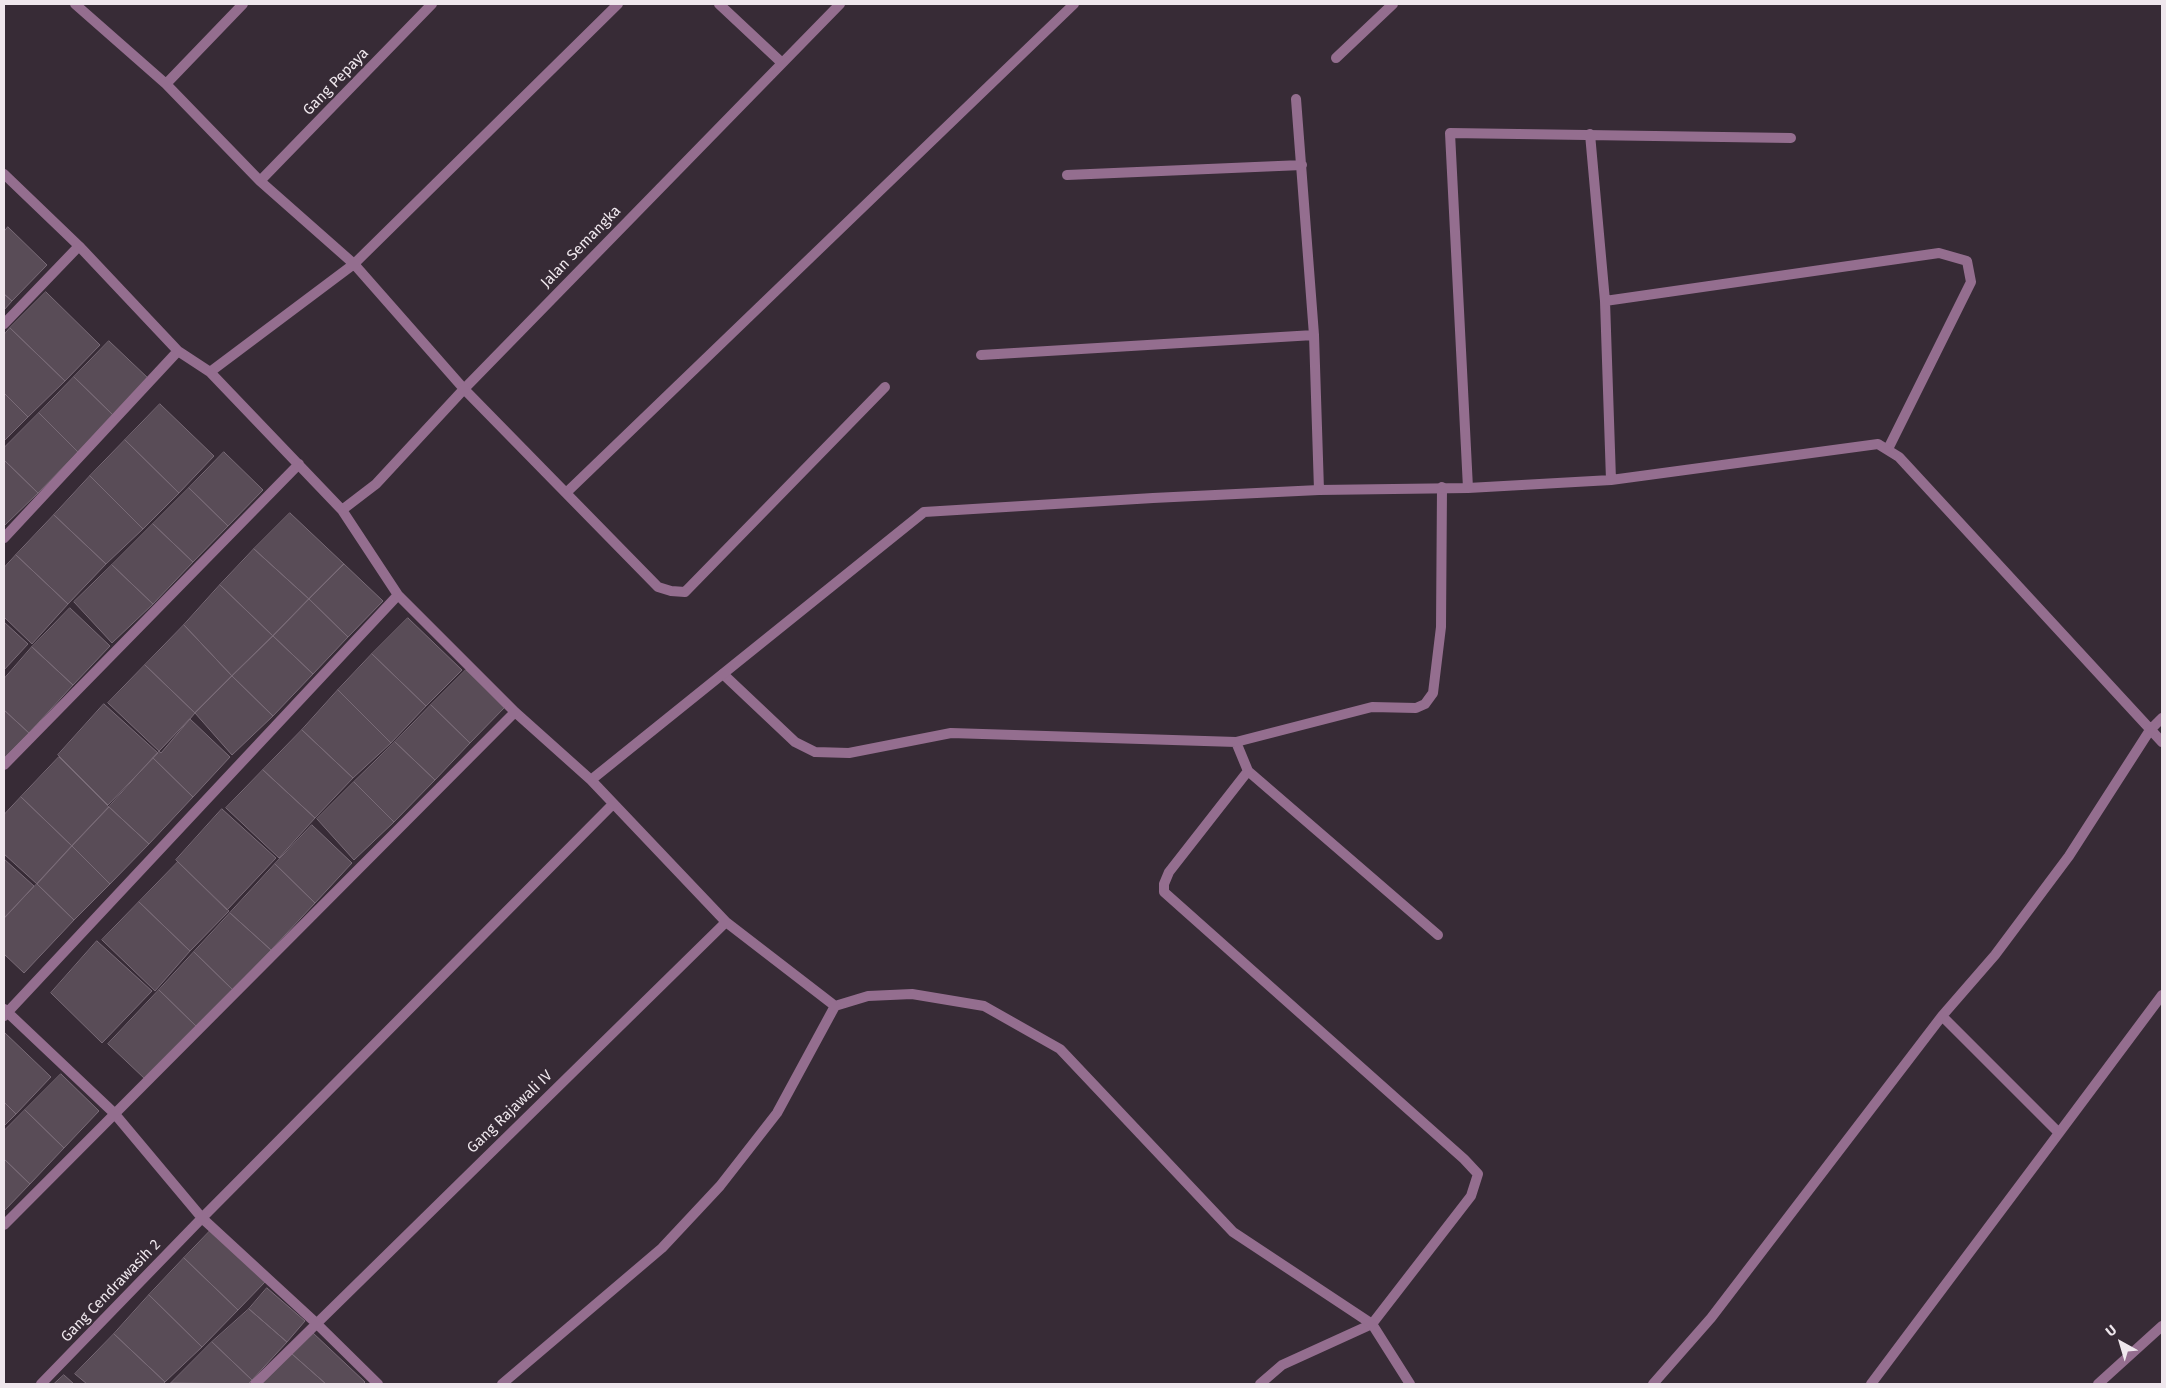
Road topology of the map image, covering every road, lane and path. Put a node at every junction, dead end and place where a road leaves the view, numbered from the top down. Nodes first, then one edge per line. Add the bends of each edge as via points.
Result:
1 (75, 4) edge
2 (244, 4) edge
3 (432, 4) edge
4 (618, 4) edge
5 (719, 4) edge
6 (840, 4) edge
7 (1074, 4) edge
8 (1393, 4) edge
9 (1336, 58) dead end
10 (782, 63) junction
11 (166, 84) junction
12 (1296, 99) dead end
13 (1590, 134) junction
14 (1791, 138) dead end
15 (1302, 165) junction
16 (4, 174) edge
17 (1067, 175) dead end
18 (260, 181) junction
19 (79, 246) junction
20 (354, 264) junction
21 (1605, 301) junction
22 (4, 324) edge
23 (1314, 335) junction
24 (178, 351) junction
25 (981, 354) dead end
26 (210, 372) junction
27 (464, 388) junction
28 (885, 388) dead end
29 (1888, 449) junction
30 (299, 464) junction
31 (1611, 480) junction
32 (1442, 487) junction
33 (1468, 488) junction
34 (1320, 490) junction
35 (566, 493) junction
36 (342, 510) junction
37 (4, 538) edge
38 (398, 595) junction
39 (723, 674) junction
40 (515, 712) junction
41 (2162, 718) edge
42 (2150, 730) junction
43 (1236, 742) junction
44 (2162, 742) edge
45 (4, 765) edge
46 (1248, 771) junction
47 (590, 780) junction
48 (613, 804) junction
49 (726, 922) junction
50 (1438, 935) dead end
51 (2162, 995) edge
52 (835, 1006) junction
53 (5, 1013) edge
54 (1942, 1016) junction
55 (114, 1113) junction
56 (2060, 1133) junction
57 (202, 1218) junction
58 (4, 1225) edge
59 (316, 1323) junction
60 (1372, 1324) junction
61 (2162, 1326) edge
62 (41, 1384) edge
63 (255, 1384) edge
64 (378, 1384) edge
65 (502, 1384) edge
66 (1260, 1384) edge
67 (1410, 1384) edge
68 (1653, 1384) edge
69 (1871, 1384) edge
70 (2098, 1384) edge

1 - 11 street
2 - 11 street
3 - 18 street, Gang Pepaya
4 - 20 street
5 - 10 street
6 - 10 street, Jalan Semangka
7 - 35 street
8 - 9 street
10 - 27 street, Jalan Semangka
11 - 18 street
12 - 15 street
13 - 14 street
13 - 21 street
13 - 33 street via 1450,133
15 - 17 street
15 - 23 street
16 - 19 street
18 - 20 street
19 - 22 street
19 - 24 street
20 - 26 street
20 - 27 street
21 - 29 street via 1939,253 1967,261 1971,282
21 - 31 street
23 - 25 street
23 - 34 street
24 - 26 street
24 - 37 street
26 - 30 street
27 - 35 street
27 - 36 street, Jalan Semangka via 376,484
28 - 35 street via 685,592 658,587
29 - 31 street via 1878,444
29 - 42 street
30 - 36 street
30 - 45 street
31 - 33 street
32 - 33 street
32 - 34 street
32 - 43 street via 1441,627 1433,693 1425,704 1416,708 1372,707
34 - 39 street via 924,512
36 - 38 street
38 - 40 street
38 - 53 street
39 - 43 street via 795,742 815,752 849,753 951,733
39 - 47 street
40 - 47 street
40 - 55 street
41 - 42 street
42 - 44 street
42 - 54 street via 2069,856 1995,955
43 - 46 street
46 - 50 street
46 - 60 street via 1169,872 1164,892 1478,1174 1470,1196
47 - 48 street
48 - 49 street
48 - 57 street, Gang Cendrawasih 2
49 - 52 street
49 - 59 street, Gang Rajawali IV
51 - 56 street
52 - 60 street via 868,996 912,994 984,1006 1060,1049 1233,1232
52 - 65 street via 777,1113 720,1186 662,1248
53 - 55 street
54 - 56 street
54 - 68 street via 1710,1318
55 - 57 street
55 - 58 street
56 - 69 street
57 - 59 street
57 - 62 street, Gang Cendrawasih 2
59 - 63 street, Gang Rajawali IV
59 - 64 street
60 - 66 street via 1282,1365
60 - 67 street
61 - 70 street

